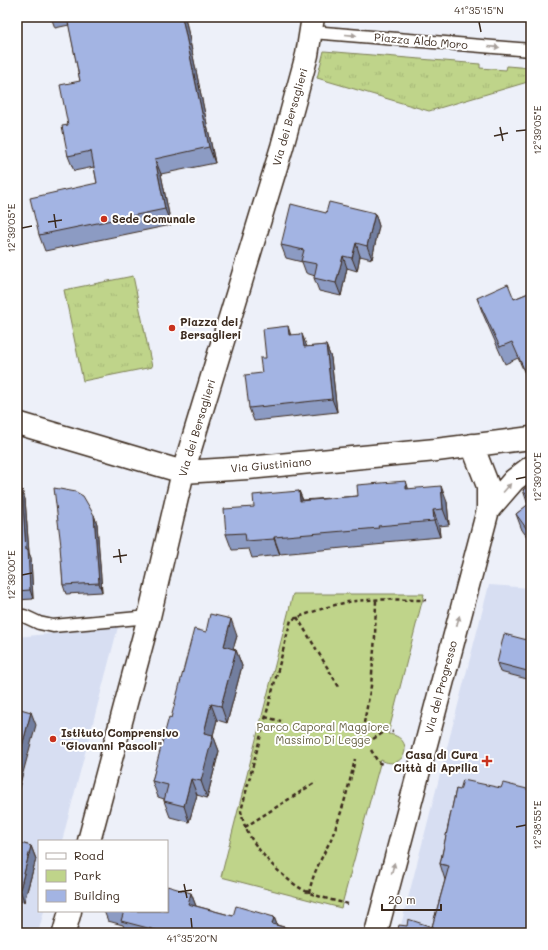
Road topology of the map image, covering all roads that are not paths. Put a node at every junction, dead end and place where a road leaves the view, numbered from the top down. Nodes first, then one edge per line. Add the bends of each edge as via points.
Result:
1 (313, 24) edge
2 (531, 50) edge
3 (17, 423) edge
4 (531, 438) edge
5 (472, 445) junction
6 (531, 467) edge
7 (183, 472) junction
8 (488, 510) junction
9 (17, 616) edge
10 (149, 617) junction
11 (89, 840) edge
12 (70, 912) edge
13 (64, 933) edge
14 (376, 933) edge

1 -> 2 lane, Piazza Aldo Moro
1 - 7 street, Via dei Bersaglieri via 282,147
3 - 7 street, Via Giustiniano
4 - 5 street, Via Giustiniano
5 - 7 street, Via Giustiniano
5 - 8 street, Via del Progresso via 488,486
8 -> 6 street, Via del Progresso via 514,480
7 - 10 street, Via dei Bersaglieri
14 -> 8 street, Via del Progresso
9 - 10 lane via 53,626
10 - 11 street, Via dei Bersaglieri
12 - 13 street

